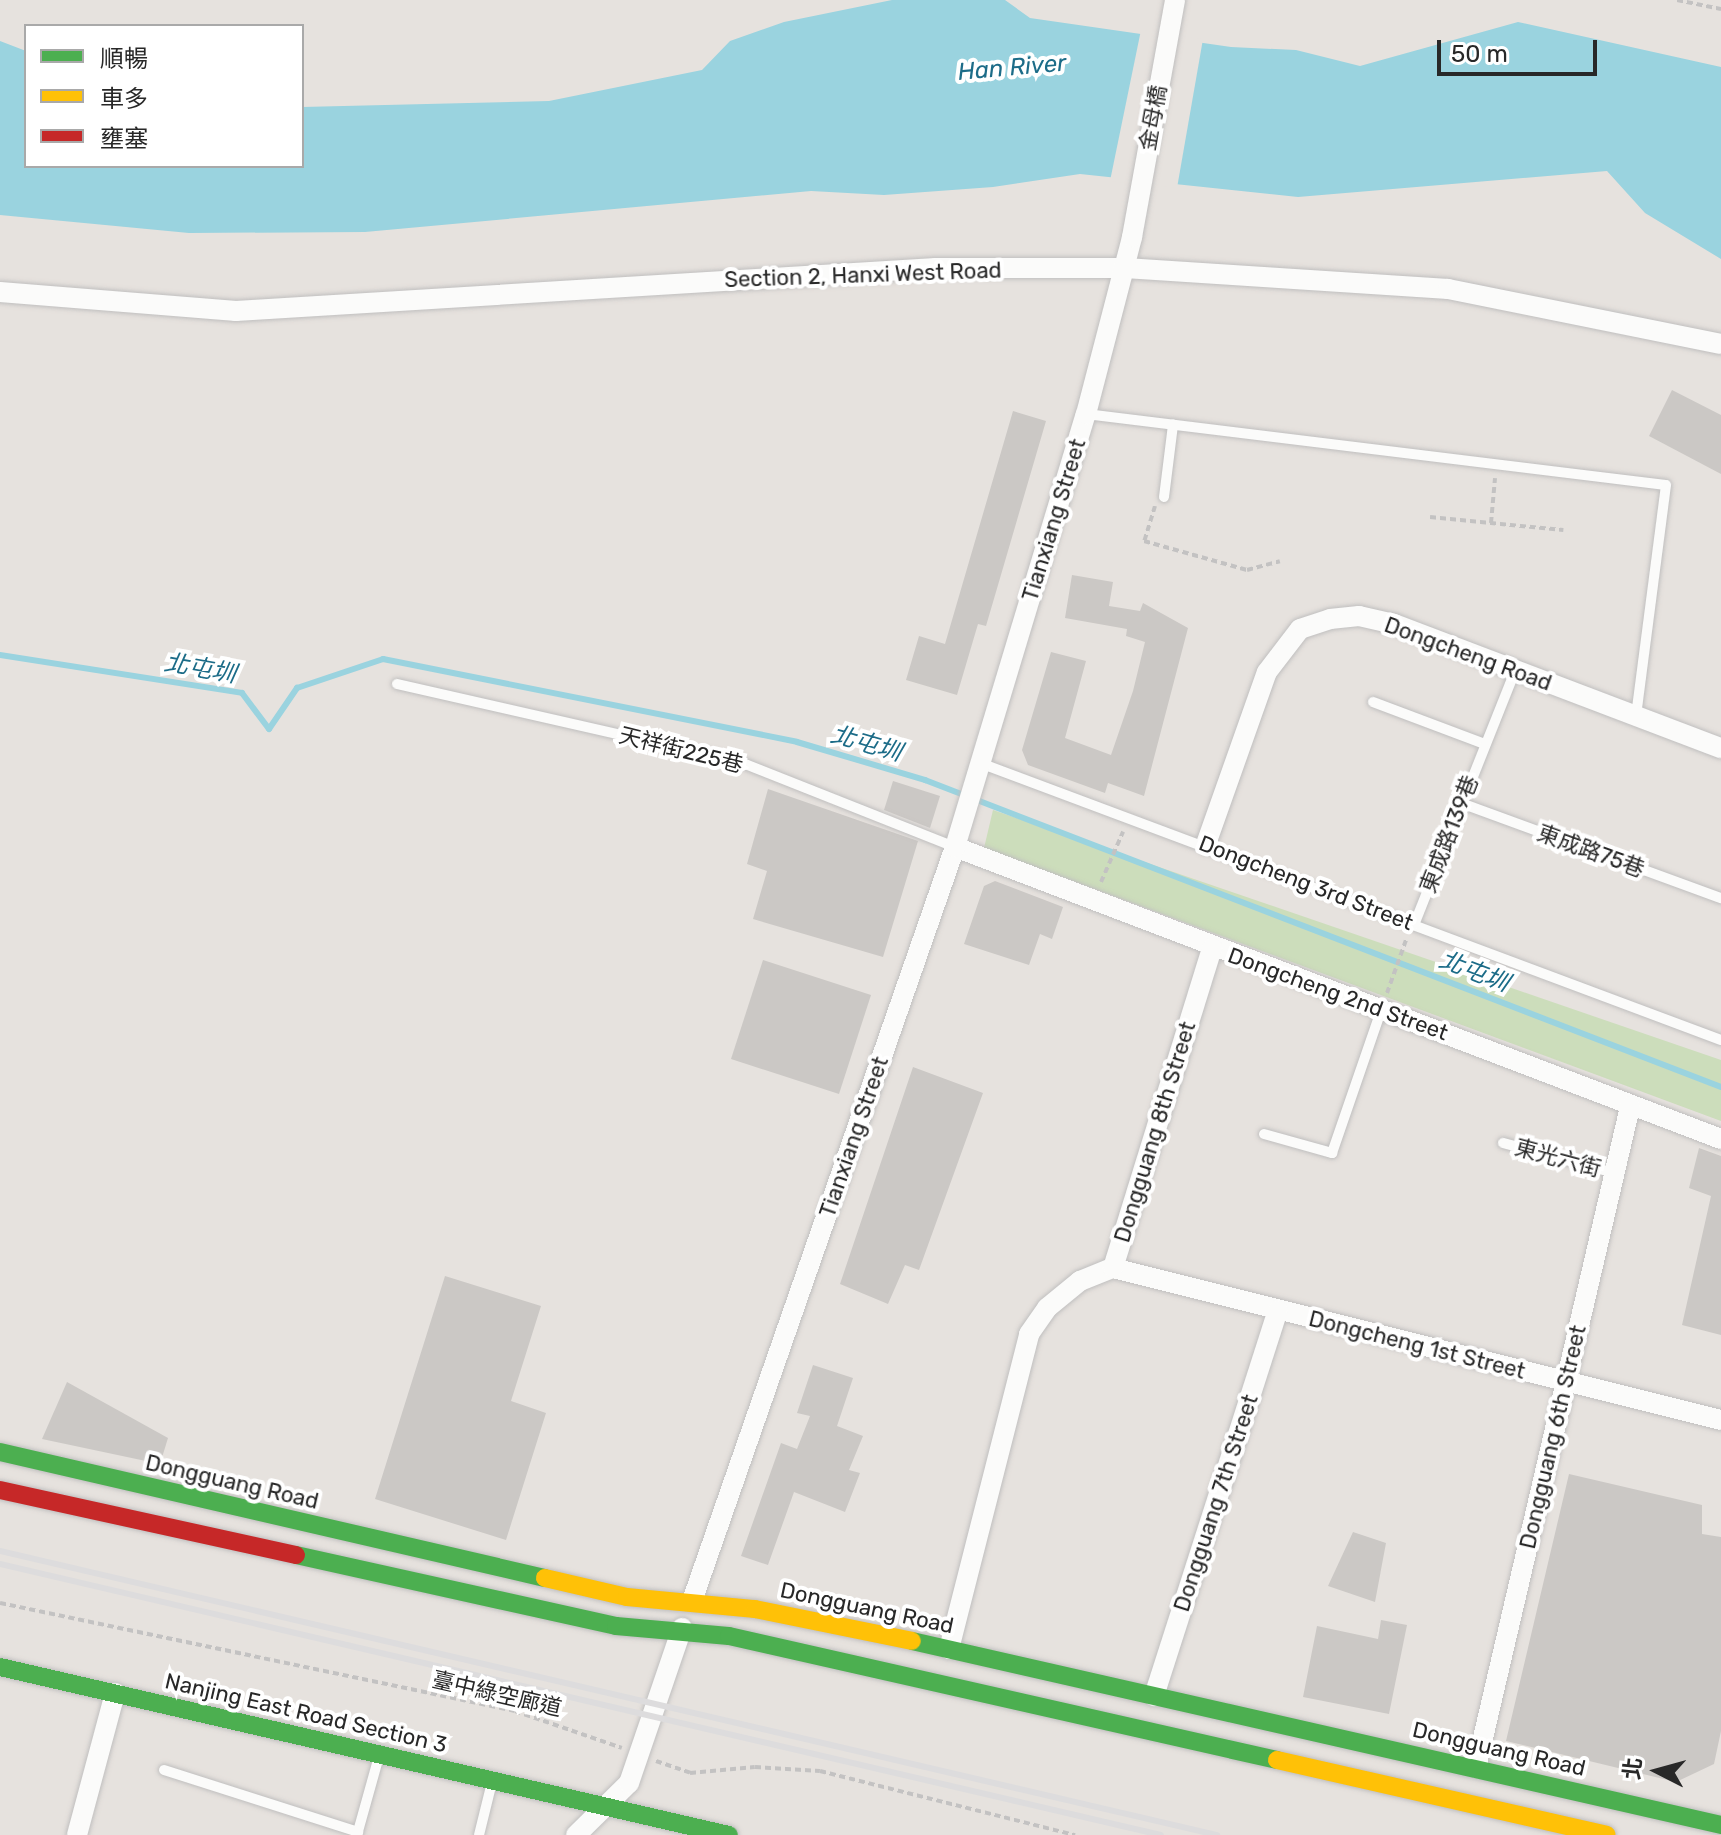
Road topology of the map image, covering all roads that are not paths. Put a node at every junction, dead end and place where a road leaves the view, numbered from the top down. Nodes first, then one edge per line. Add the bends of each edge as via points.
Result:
1 (1175, 0) edge
2 (1132, 237) joint
3 (1125, 268) junction
4 (0, 292) edge
5 (1721, 344) edge
6 (1086, 414) junction
7 (1173, 425) junction
8 (1164, 497) road end
9 (1515, 671) junction
10 (397, 684) dead end
11 (1373, 702) dead end
12 (1636, 717) junction
13 (1485, 744) junction
14 (1721, 748) edge
15 (980, 763) junction
16 (1461, 803) junction
17 (1206, 844) junction
18 (955, 847) junction
19 (1721, 898) edge
20 (1414, 925) junction
21 (1212, 948) junction
22 (1382, 1008) junction
23 (1721, 1040) edge
24 (1630, 1107) junction
25 (1264, 1134) dead end
26 (1721, 1139) edge
27 (1503, 1143) dead end
28 (1614, 1173) junction
29 (1113, 1268) junction
30 (1278, 1310) junction
31 (1567, 1382) junction
32 (1721, 1420) edge
33 (0, 1452) edge
34 (0, 1490) edge
35 (692, 1601) junction
36 (682, 1628) junction
37 (949, 1649) junction
38 (0, 1667) edge
39 (115, 1693) junction
40 (1154, 1696) junction
41 (379, 1755) junction
42 (1476, 1768) junction
43 (164, 1770) dead end
44 (492, 1781) junction
45 (600, 1805) junction
46 (1718, 1823) edge
47 (698, 1832) edge
48 (358, 1834) edge
49 (77, 1835) edge
50 (479, 1835) edge
51 (576, 1835) edge
52 (729, 1835) edge
53 (1607, 1835) edge

1 - 2 street, 金母橋
2 - 3 street, Tianxiang Street
3 - 4 street, Section 2, Hanxi West Road via 936,268 236,311
3 - 5 street, Section 2, Hanxi West Road via 1448,289
3 - 6 street, Tianxiang Street
6 - 7 lane, Tianxiang Street
6 - 15 street, Tianxiang Street
7 - 8 lane
7 - 12 lane, Tianxiang Street via 1666,485
9 - 12 street, Dongcheng Road
9 - 13 lane, 東成路139巷
9 - 17 street, Dongcheng Road via 1359,616 1300,629 1267,672
10 - 18 lane, 天祥街225巷 via 740,762
11 - 13 lane
12 - 14 street, Dongcheng Road
13 - 16 lane, 東成路139巷
15 - 17 lane, Dongcheng 3rd Street
15 - 18 street, Tianxiang Street
16 - 19 lane, 東成路75巷
16 - 20 lane, 東成路139巷
17 - 20 lane, Dongcheng 3rd Street
18 - 21 street, Dongcheng 2nd Street
18 - 35 street, Tianxiang Street
20 - 23 lane, Dongcheng 3rd Street
21 - 22 street, Dongcheng 2nd Street
21 - 29 street, Dongguang 8th Street
22 - 24 street, Dongcheng 2nd Street
22 - 25 lane via 1332,1153
24 - 26 street, Dongcheng 2nd Street
24 - 28 street, Dongguang 6th Street
27 - 28 lane, 東光六街
28 - 31 street, Dongguang 6th Street
29 - 30 street, Dongcheng 1st Street
29 - 37 street, Dongguang 8th Street via 1080,1281 1047,1308 1029,1334
30 - 31 street, Dongcheng 1st Street
30 - 40 street, Dongguang 7th Street
31 - 32 street, Dongcheng 1st Street
31 - 42 street, Dongguang 6th Street
33 - 35 street, Dongguang Road via 627,1597
34 - 36 street via 616,1626
35 - 36 street, Tianxiang Street
35 - 37 street, Dongguang Road
36 - 45 street, Tianxiang Street via 629,1783
36 - 53 street
37 - 40 street, Dongguang Road
38 - 39 street, Nanjing East Road Section 3
39 - 41 street, Nanjing East Road Section 3
39 - 49 street
40 - 42 street, Dongguang Road
41 - 44 street, Nanjing East Road Section 3
41 - 48 lane
42 - 46 street, Dongguang Road
43 - 48 lane
44 - 45 street, Nanjing East Road Section 3
44 - 50 lane
45 - 47 street, Nanjing East Road Section 3
45 - 51 street, Tianxiang Street
47 - 52 street, Nanjing East Road Section 3

